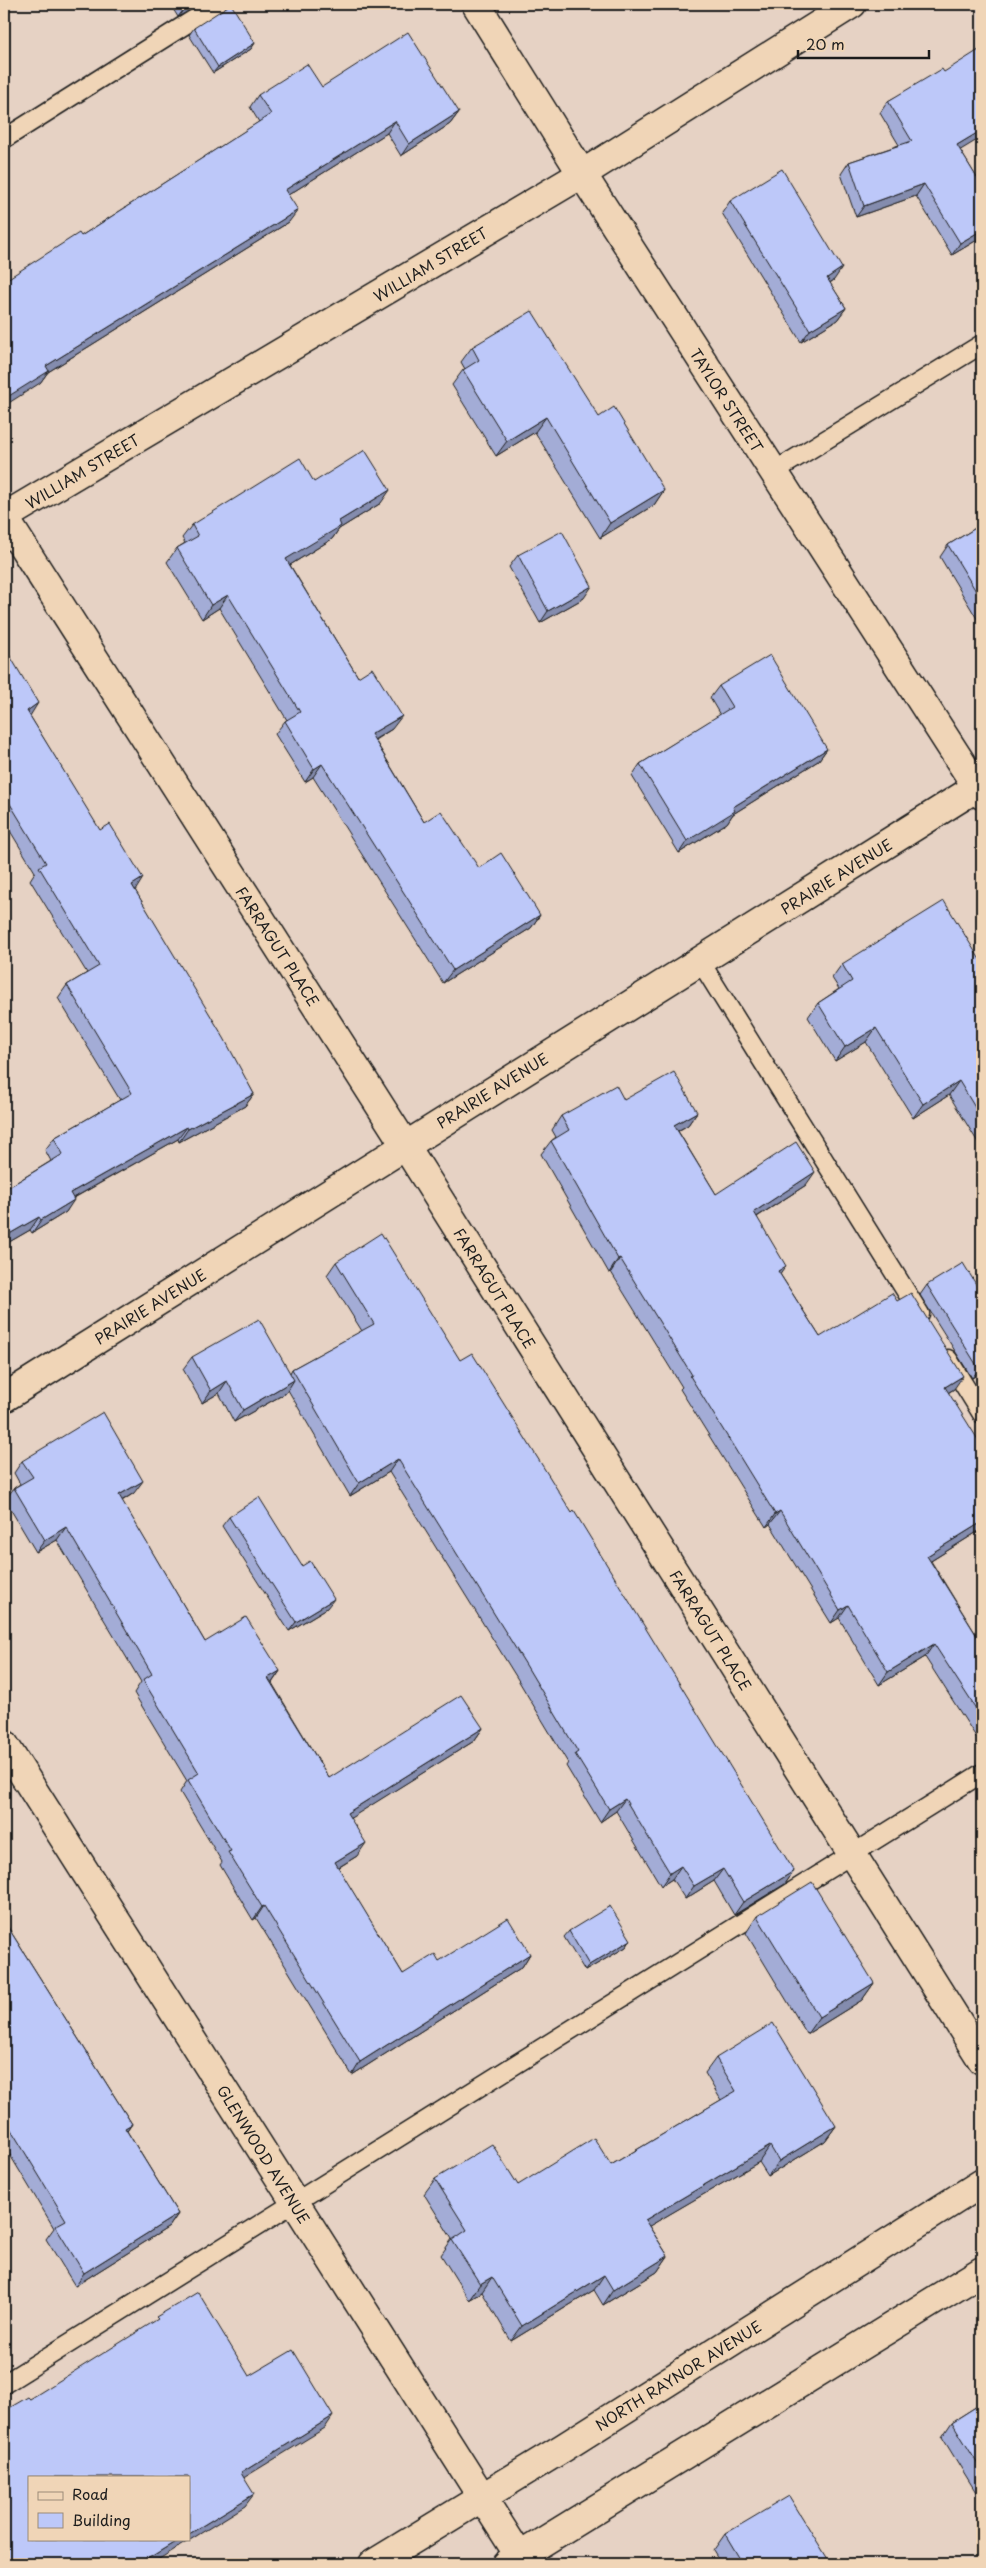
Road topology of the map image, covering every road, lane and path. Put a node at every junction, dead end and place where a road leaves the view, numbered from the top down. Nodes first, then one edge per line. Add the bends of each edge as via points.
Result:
1 (218, 4) edge
2 (476, 4) edge
3 (852, 4) edge
4 (4, 139) edge
5 (582, 174) junction
6 (982, 344) edge
7 (773, 472) junction
8 (4, 517) edge
9 (981, 789) edge
10 (700, 960) junction
11 (405, 1145) junction
12 (930, 1330) edge
13 (940, 1347) edge
14 (4, 1398) edge
15 (982, 1414) edge
16 (4, 1744) edge
17 (982, 1773) edge
18 (852, 1855) junction
19 (982, 2060) edge
20 (982, 2183) edge
21 (295, 2203) junction
22 (982, 2271) edge
23 (4, 2384) edge
24 (482, 2498) junction
25 (517, 2562) edge
26 (373, 2564) edge

1 - 4 lane
2 - 5 street, TAYLOR STREET
3 - 5 street, WILLIAM STREET
5 - 7 street, TAYLOR STREET
5 - 8 street, WILLIAM STREET
6 - 7 lane
7 - 9 street, TAYLOR STREET
8 - 11 street, FARRAGUT PLACE
9 - 10 street, PRAIRIE AVENUE
10 - 11 street, PRAIRIE AVENUE
10 - 12 lane
11 - 14 street, PRAIRIE AVENUE
11 - 18 street, FARRAGUT PLACE
13 - 15 lane
16 - 21 street, GLENWOOD AVENUE
17 - 18 lane
18 - 19 street, FARRAGUT PLACE
18 - 21 lane
20 - 24 street, NORTH RAYNOR AVENUE
21 - 23 lane
21 - 24 street, GLENWOOD AVENUE
22 - 25 street
24 - 25 street, GLENWOOD AVENUE
24 - 26 street, NORTH RAYNOR AVENUE

